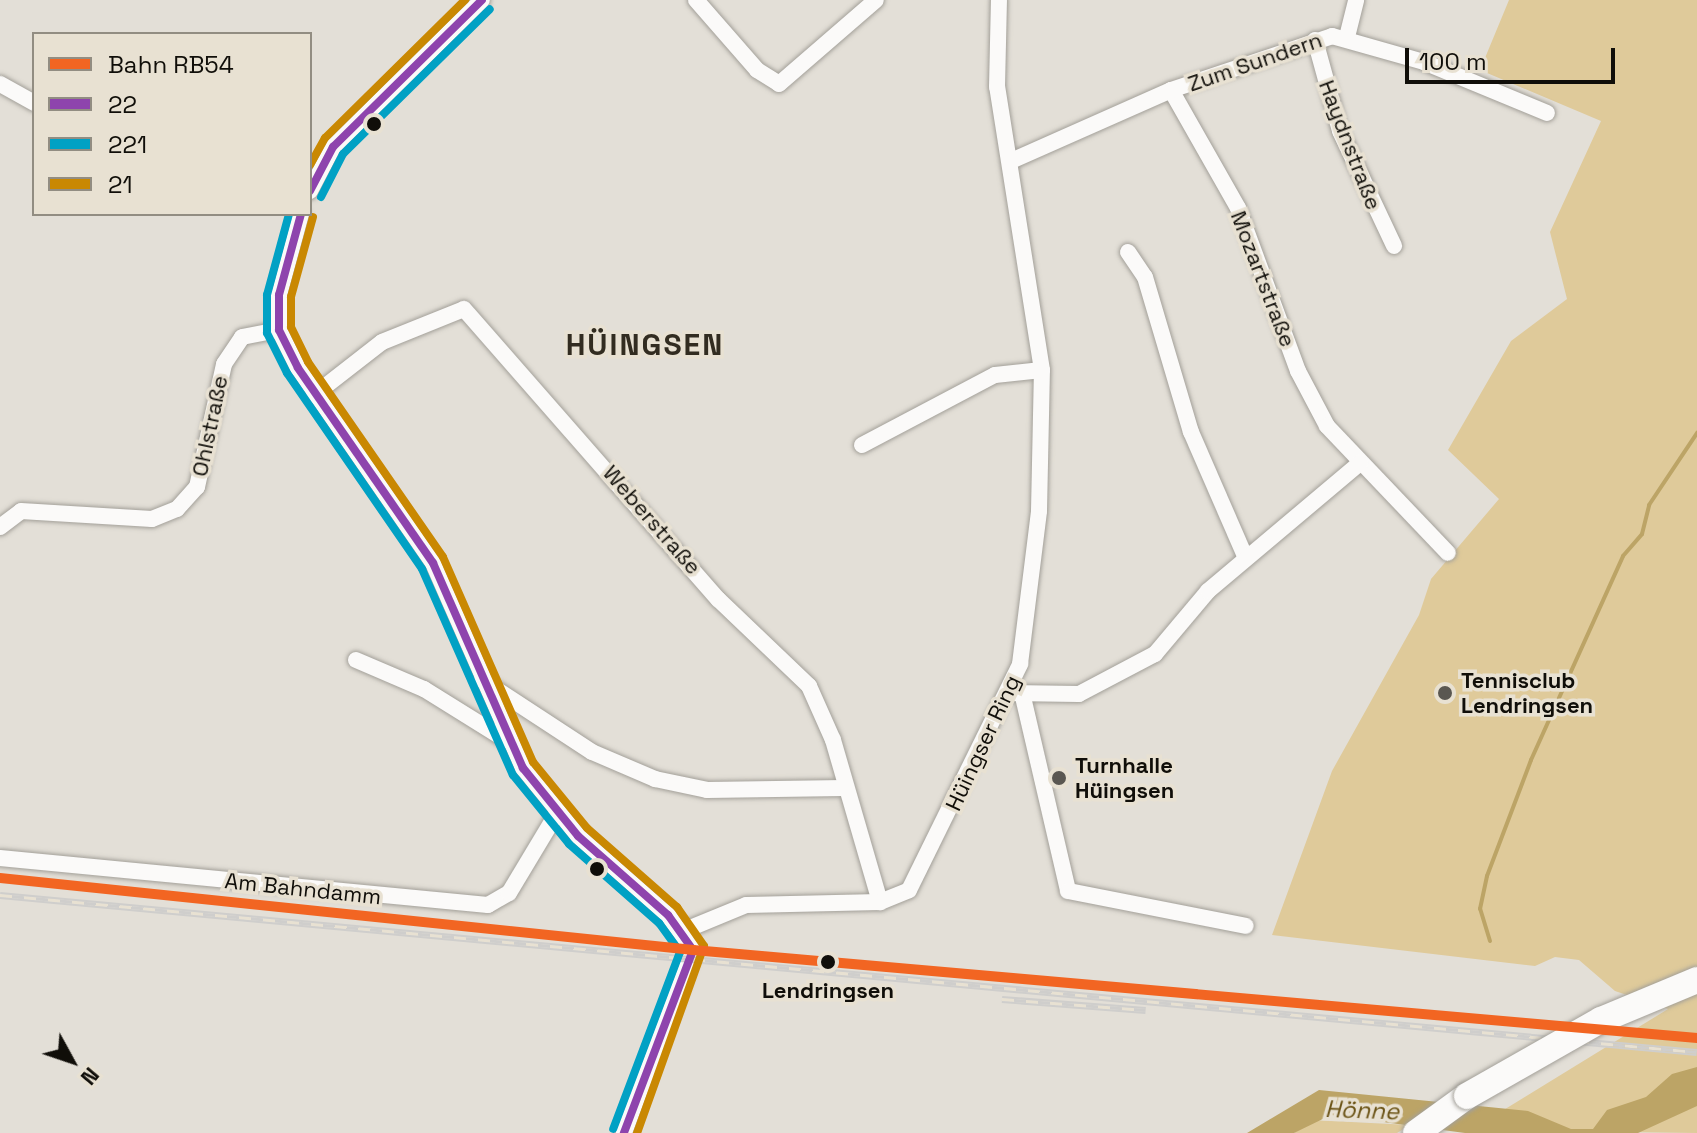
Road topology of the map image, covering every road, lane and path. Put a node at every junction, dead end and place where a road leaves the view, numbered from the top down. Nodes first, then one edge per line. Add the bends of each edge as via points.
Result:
1 (482, 0) edge
2 (696, 0) edge
3 (876, 0) edge
4 (999, 0) edge
5 (1356, 0) edge
6 (1347, 37) junction
7 (1315, 40) junction
8 (0, 84) edge
9 (1171, 90) junction
10 (32, 102) edge
11 (1547, 113) dead end
12 (1011, 161) junction
13 (315, 166) edge
14 (300, 216) edge
15 (1394, 246) dead end
16 (1128, 252) dead end
17 (279, 330) junction
18 (1042, 370) junction
19 (314, 395) junction
20 (862, 445) dead end
21 (1360, 463) junction
22 (0, 527) edge
23 (1448, 553) dead end
24 (1245, 556) junction
25 (356, 660) dead end
26 (481, 679) junction
27 (1017, 695) junction
28 (508, 740) junction
29 (844, 788) junction
30 (557, 813) junction
31 (0, 858) edge
32 (880, 902) junction
33 (1246, 926) dead end
34 (683, 931) junction
35 (1697, 980) edge
36 (624, 1133) edge
37 (1416, 1133) edge

1 - 13 street
2 - 3 street via 757,70 779,84
4 - 12 street, Hüingser Ring via 997,87
5 - 6 street
6 - 7 street, Zum Sundern
6 - 11 street, Zum Sundern
7 - 9 street, Zum Sundern
7 - 15 street, Haydnstraße via 1340,131
8 - 10 street
9 - 12 street, Zum Sundern
9 - 21 street, Mozartstraße via 1238,208 1298,371 1327,426
12 - 18 street, Hüingser Ring
14 - 17 street via 283,259
16 - 24 street via 1145,277 1191,432
17 - 19 street
17 - 22 street, Ohlstraße via 242,337 224,364 197,487 177,509 141,519 21,511
18 - 20 street via 995,375
18 - 27 street, Hüingser Ring via 1034,573
19 - 26 street via 433,563
19 - 29 street, Weberstraße via 382,342 464,309 718,599 809,686
21 - 23 street, Mozartstraße
21 - 24 street
24 - 27 street via 1155,654 1113,681 1079,694
25 - 28 street via 424,689
26 - 28 street
26 - 29 street via 592,752 655,779 707,790
27 - 32 street, Hüingser Ring via 931,858 909,890
27 - 33 street via 1068,891
28 - 30 street
29 - 32 street, Weberstraße
30 - 31 street, Am Bahndamm via 509,893 488,905
30 - 34 street
32 - 34 street, Hüingser Ring via 746,905
34 - 36 street via 691,961
35 - 37 main road, bridge via 1521,1063

